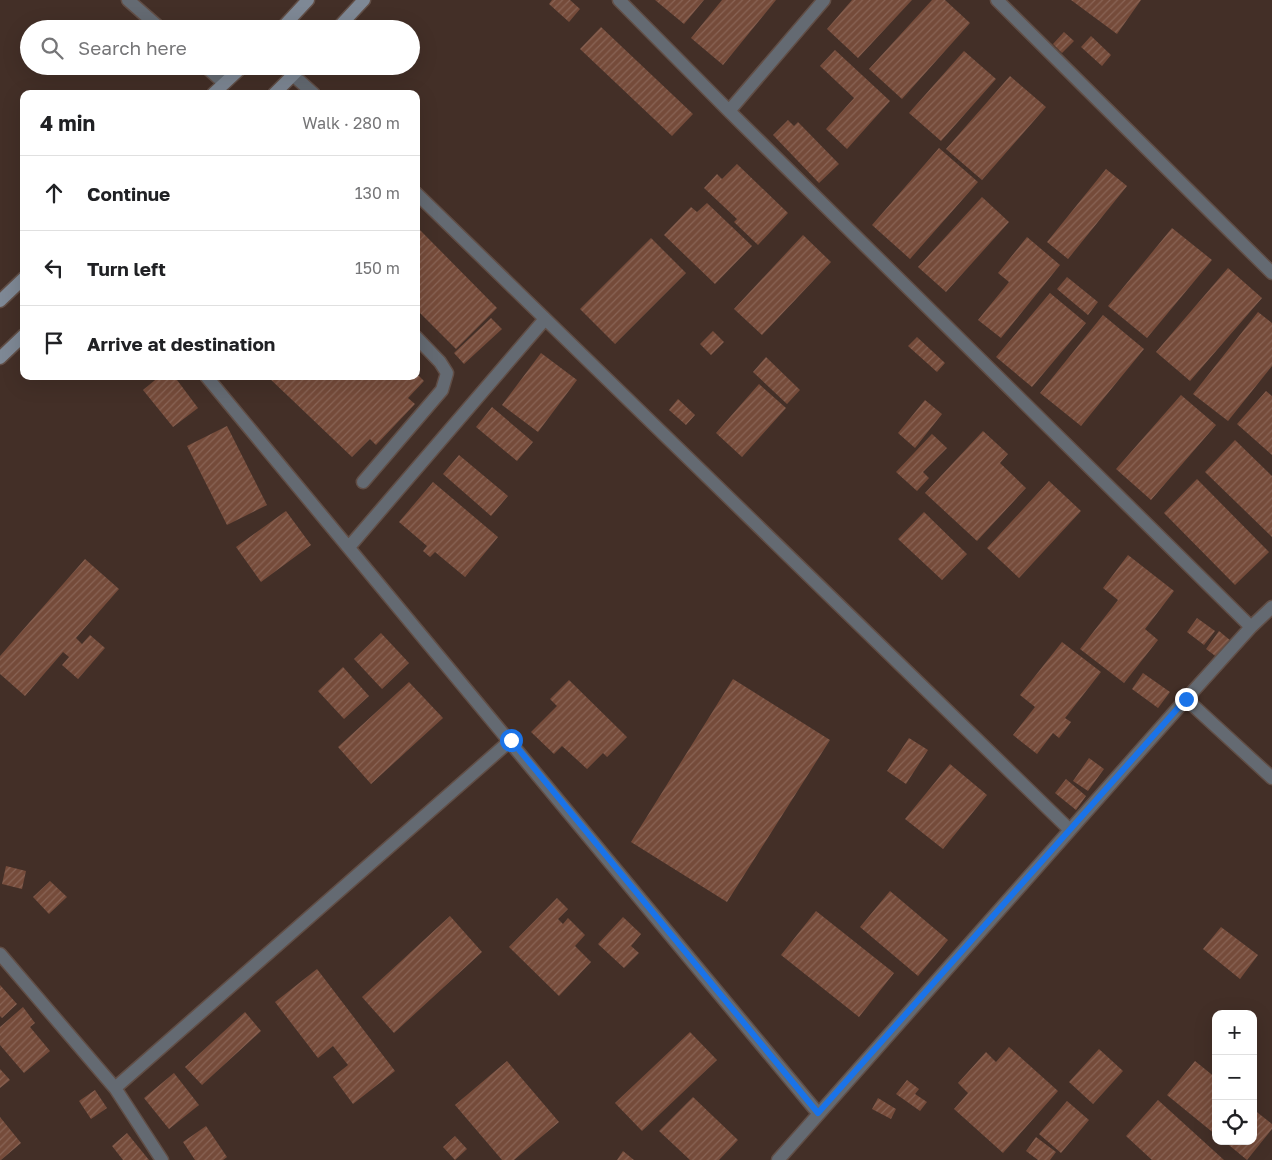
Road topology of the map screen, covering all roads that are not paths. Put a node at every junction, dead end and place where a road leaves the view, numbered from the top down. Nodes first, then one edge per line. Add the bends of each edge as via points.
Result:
1 (128, 0) edge
2 (308, 0) edge
3 (364, 0) edge
4 (620, 0) edge
5 (824, 0) edge
6 (997, 0) edge
7 (151, 20) edge
8 (289, 20) edge
9 (345, 20) edge
10 (215, 75) edge
11 (233, 75) edge
12 (294, 75) edge
13 (301, 75) edge
14 (224, 83) junction
15 (217, 90) edge
16 (278, 90) edge
17 (311, 90) edge
18 (729, 111) junction
19 (420, 197) edge
20 (1272, 273) edge
21 (20, 282) edge
22 (0, 301) edge
23 (545, 319) junction
24 (20, 339) edge
25 (420, 341) edge
26 (0, 358) edge
27 (209, 380) edge
28 (362, 482) dead end
29 (349, 547) junction
30 (1272, 607) edge
31 (1251, 627) junction
32 (1186, 699) junction
33 (511, 740) junction
34 (1272, 778) edge
35 (1070, 830) junction
36 (0, 954) edge
37 (115, 1088) junction
38 (818, 1113) junction
39 (162, 1160) edge
40 (778, 1160) edge

1 - 7 street
2 - 8 main road
3 - 9 main road
4 - 18 street
5 - 18 street
6 - 20 street
10 - 14 street
11 - 14 main road
12 - 16 main road
13 - 17 street
14 - 15 main road
18 - 31 street
19 - 23 street
21 - 22 main road
23 - 29 street
23 - 35 street
24 - 26 main road
25 - 28 street via 447,373 442,390
27 - 29 street
29 - 33 street
30 - 31 street
31 - 32 street
32 - 34 street
32 - 35 street
33 - 37 street
33 - 38 street
35 - 38 street
36 - 37 street
37 - 39 street
38 - 40 street

